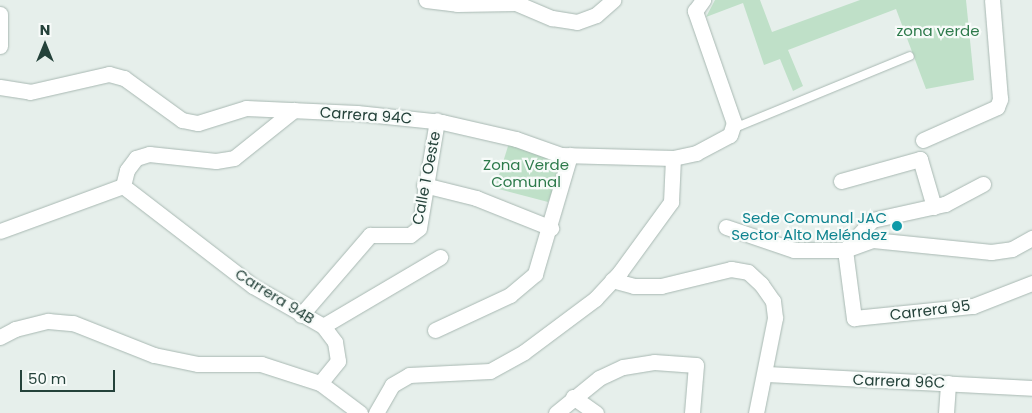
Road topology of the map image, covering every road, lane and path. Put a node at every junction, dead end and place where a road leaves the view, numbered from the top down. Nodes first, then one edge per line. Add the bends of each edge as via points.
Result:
1 (426, 0) edge
2 (613, 0) edge
3 (702, 0) edge
4 (992, 0) edge
5 (0, 14) edge
6 (0, 46) edge
7 (910, 56) dead end
8 (0, 87) edge
9 (294, 110) junction
10 (437, 121) junction
11 (733, 126) junction
12 (923, 140) dead end
13 (570, 155) junction
14 (673, 158) junction
15 (840, 181) dead end
16 (983, 184) dead end
17 (424, 185) junction
18 (123, 186) junction
19 (934, 207) junction
20 (726, 226) dead end
21 (551, 228) junction
22 (0, 230) edge
23 (1032, 238) edge
24 (845, 250) junction
25 (440, 257) dead end
26 (612, 280) junction
27 (1032, 283) edge
28 (301, 315) junction
29 (323, 326) junction
30 (435, 330) dead end
31 (0, 337) edge
32 (767, 374) junction
33 (320, 383) junction
34 (948, 383) junction
35 (1032, 388) edge
36 (573, 397) junction
37 (590, 411) edge
38 (360, 413) edge
39 (376, 413) edge
40 (556, 413) edge
41 (692, 413) edge
42 (756, 413) edge
43 (946, 413) edge

1 - 2 street via 457,4 516,3 552,18 577,22 596,15
3 - 11 street via 695,11
4 - 12 street via 1000,99 997,107
5 - 6 street
7 - 11 lane
8 - 9 street, Carrera 94C via 30,92 109,74 124,78 182,120 211,121 246,108
9 - 10 street, Carrera 94C
9 - 18 street via 234,158 216,160 149,154 136,158 127,170
10 - 13 street, Carrera 94C
10 - 17 street, Calle 1 Oeste
11 - 14 street, Carrera 94C via 730,135 696,152
13 - 14 street, Carrera 94C
13 - 21 street
14 - 26 street via 671,202
15 - 19 street via 920,159
16 - 19 street
17 - 21 street via 476,198
17 - 28 street, Calle 1 Oeste via 415,232 370,235
18 - 22 street via 19,227
18 - 28 street, Carrera 94B via 253,286
19 - 24 street via 872,220
20 - 24 street via 744,230 777,247
21 - 30 street via 535,274 510,295
23 - 24 street via 1012,249 990,252 872,240
24 - 27 street, Carrera 95 via 854,318 973,306
25 - 29 street
26 - 32 street via 634,286 661,286 731,269 748,272 773,301 775,318
26 - 39 street via 595,299 490,371 409,375 392,385
28 - 29 street, Carrera 94B
29 - 33 street, Carrera 94B via 336,342 338,362
31 - 33 street via 15,328 48,321 73,323 154,355 198,364 261,364
32 - 34 street, Carrera 96C
32 - 42 street
33 - 38 street
34 - 35 street, Carrera 96C
34 - 43 street
36 - 37 street
36 - 40 street
36 - 41 street via 623,367 654,362 696,365

